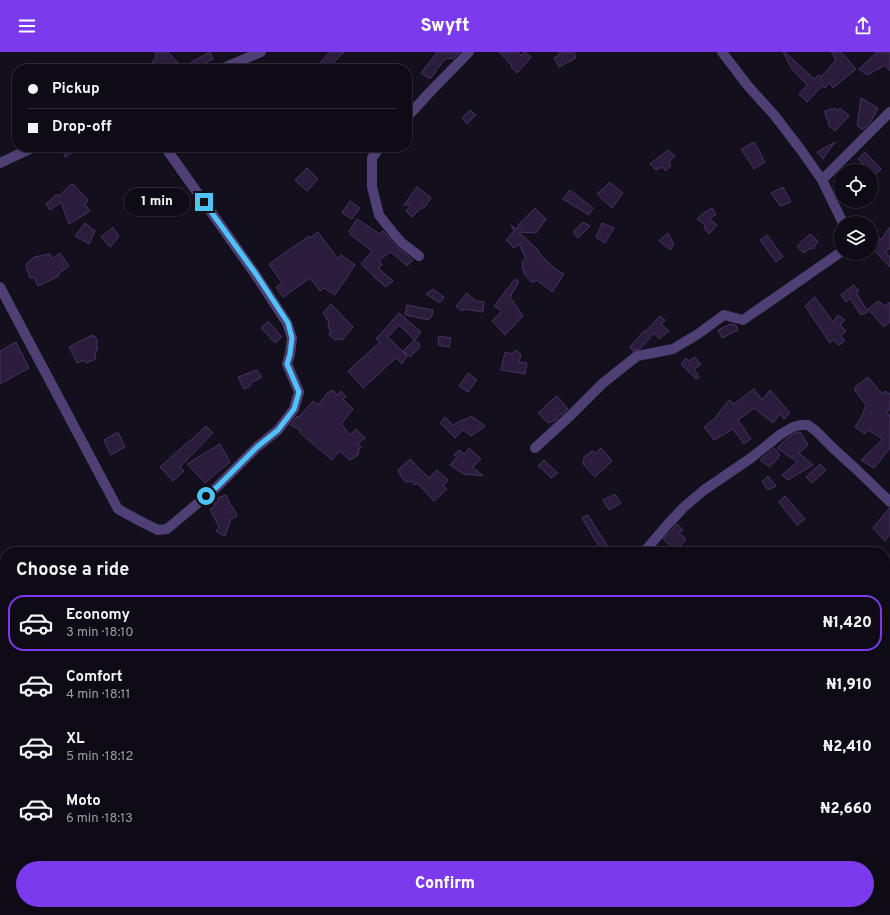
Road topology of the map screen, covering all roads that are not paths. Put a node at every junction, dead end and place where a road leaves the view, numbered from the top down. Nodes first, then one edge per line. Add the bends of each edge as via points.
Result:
1 (261, 52) edge
2 (469, 52) edge
3 (722, 52) edge
4 (233, 64) edge
5 (412, 112) edge
6 (890, 112) edge
7 (23, 152) edge
8 (169, 152) edge
9 (376, 152) edge
10 (0, 163) edge
11 (822, 180) junction
12 (840, 216) edge
13 (420, 256) dead end
14 (834, 257) edge
15 (0, 287) edge
16 (535, 448) dead end
17 (890, 502) edge
18 (648, 547) edge

1 - 4 street
2 - 5 street
3 - 11 street via 802,150
6 - 11 street
7 - 10 street
8 - 15 street via 288,323 292,338 287,364 299,392 294,409 278,430 167,529 158,530 118,509
9 - 13 street via 372,158 372,187 379,215 402,243
11 - 12 street
14 - 16 street via 743,320 724,315 672,349 637,356 603,383
17 - 18 street via 813,428 801,425 781,434 704,490

